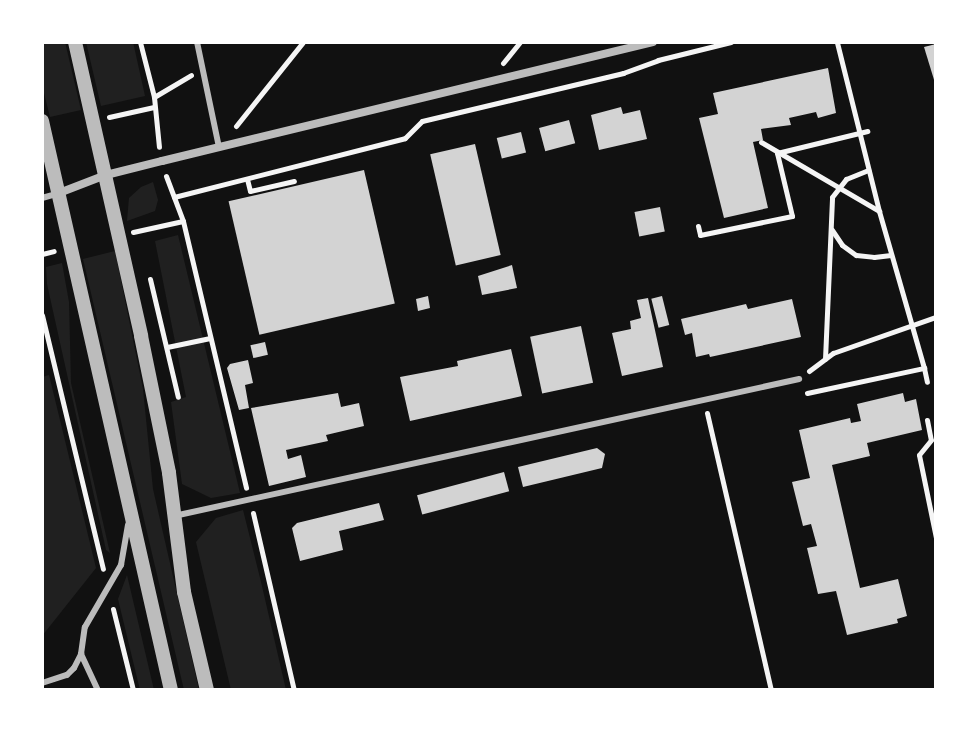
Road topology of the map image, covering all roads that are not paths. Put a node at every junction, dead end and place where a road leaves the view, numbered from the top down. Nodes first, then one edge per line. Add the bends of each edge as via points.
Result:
1 (75, 42) edge
2 (197, 42) edge
3 (653, 42) edge
4 (42, 121) edge
5 (219, 147) junction
6 (106, 175) junction
7 (59, 193) junction
8 (42, 198) edge
9 (799, 379) road end
10 (130, 513) junction
11 (174, 516) junction
12 (81, 654) junction
13 (42, 683) edge
14 (98, 690) edge
15 (171, 690) edge
16 (207, 690) edge

1 - 6 street
2 - 5 lane
3 - 5 street
4 - 7 street
5 - 6 street
6 - 7 street
6 - 11 street
7 - 8 lane
7 - 10 street
9 - 11 lane
10 - 12 lane via 121,565 85,627
10 - 15 street
11 - 16 street via 184,592
12 - 13 lane via 67,675
12 - 14 lane

